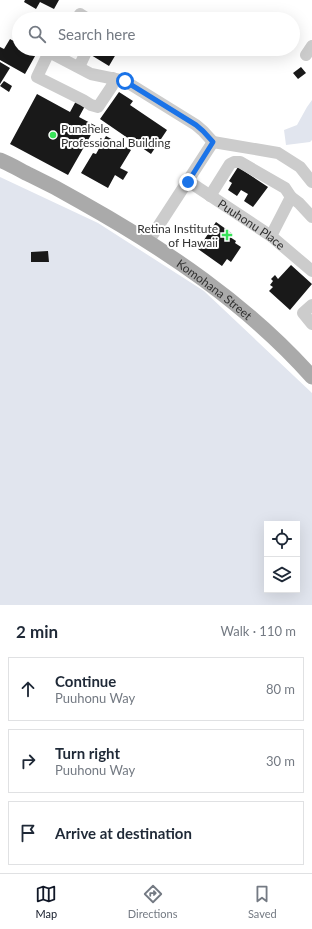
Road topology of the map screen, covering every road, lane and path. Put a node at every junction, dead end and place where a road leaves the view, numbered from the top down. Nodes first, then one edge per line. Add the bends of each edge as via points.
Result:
1 (47, 56) edge
2 (57, 56) edge
3 (84, 56) edge
4 (79, 67) junction
5 (113, 78) junction
6 (213, 142) junction
7 (0, 160) edge
8 (311, 179) edge
9 (188, 182) junction
10 (210, 196) junction
11 (291, 197) junction
12 (312, 217) edge
13 (271, 236) junction
14 (148, 242) junction
15 (312, 271) edge
16 (312, 306) edge
17 (312, 324) edge
18 (312, 377) edge

1 - 5 street via 37,77 91,106 98,107 112,86
2 - 4 street
3 - 4 street
4 - 5 street via 91,74
5 - 6 street via 125,81 196,125
6 - 8 street via 278,153 300,167
6 - 9 street
7 - 14 main road, Komohana Street via 66,193
9 - 10 street, Puuhonu Place
9 - 14 street
10 - 11 street via 230,164 240,162 285,188
10 - 13 street, Puuhonu Place
11 - 12 street
11 - 13 street
13 - 15 street, Puuhonu Place
14 - 18 main road, Komohana Street via 242,310 268,332
16 - 17 street via 303,313

